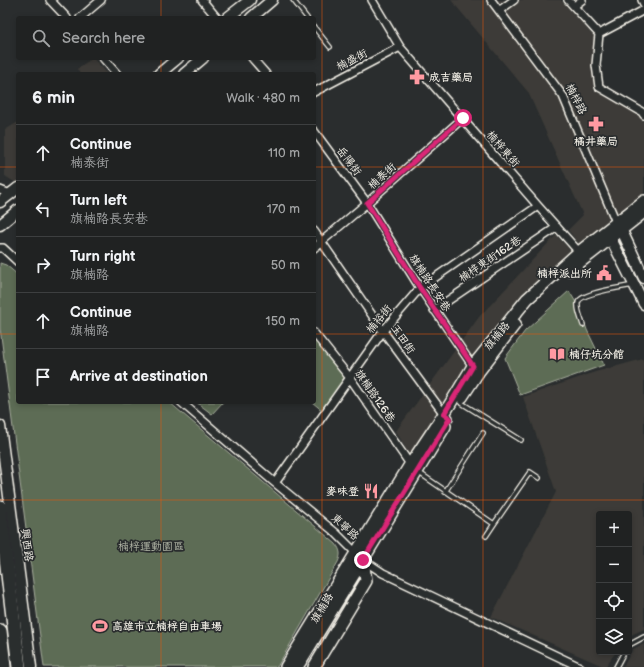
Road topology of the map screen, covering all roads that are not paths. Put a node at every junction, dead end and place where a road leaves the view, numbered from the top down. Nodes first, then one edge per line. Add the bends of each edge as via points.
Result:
1 (50, 0) edge
2 (101, 0) edge
3 (202, 0) edge
4 (250, 0) edge
5 (272, 0) edge
6 (293, 0) edge
7 (372, 0) edge
8 (491, 0) edge
9 (514, 0) edge
10 (582, 0) edge
11 (642, 0) edge
12 (571, 3) edge
13 (644, 4) edge
14 (500, 10) junction
15 (644, 10) edge
16 (65, 16) edge
17 (82, 16) edge
18 (215, 16) edge
19 (230, 16) edge
20 (253, 16) edge
21 (305, 16) edge
22 (316, 30) edge
23 (599, 34) junction
24 (400, 46) junction
25 (330, 47) dead end
26 (105, 60) edge
27 (176, 60) edge
28 (201, 60) edge
29 (254, 60) edge
30 (115, 72) edge
31 (161, 72) edge
32 (186, 72) edge
33 (264, 72) edge
34 (316, 91) edge
35 (644, 115) edge
36 (463, 118) junction
37 (316, 135) edge
38 (16, 189) edge
39 (5, 192) edge
40 (644, 200) edge
41 (0, 202) edge
42 (367, 203) junction
43 (538, 206) junction
44 (16, 212) edge
45 (644, 212) edge
46 (0, 225) edge
47 (618, 226) junction
48 (557, 227) junction
49 (316, 234) edge
50 (610, 237) junction
51 (322, 242) junction
52 (316, 246) edge
53 (0, 248) edge
54 (579, 252) junction
55 (16, 260) edge
56 (644, 278) edge
57 (635, 285) junction
58 (420, 288) junction
59 (644, 304) edge
60 (434, 310) junction
61 (583, 324) dead end
62 (383, 331) junction
63 (316, 336) edge
64 (476, 369) junction
65 (350, 378) junction
66 (460, 402) junction
67 (183, 404) edge
68 (447, 416) junction
69 (0, 426) edge
70 (483, 433) dead end
71 (521, 440) dead end
72 (413, 468) junction
73 (539, 478) dead end
74 (274, 483) junction
75 (445, 492) junction
76 (0, 507) edge
77 (494, 524) junction
78 (486, 536) dead end
79 (359, 556) junction
80 (0, 631) edge
81 (644, 637) edge
82 (632, 643) edge
83 (622, 655) edge
84 (4, 667) edge
85 (19, 667) edge
86 (31, 667) edge
87 (286, 667) edge
88 (297, 667) edge
89 (314, 667) edge
90 (580, 667) edge
91 (616, 667) edge

1 - 16 street
2 - 17 street
3 - 18 street
4 - 19 street
5 - 20 street
6 - 21 lane
7 - 24 street, 楠梓東街
8 - 14 street, 楠梓路
9 - 14 street
10 - 12 street
11 - 13 street
12 - 23 street
14 - 47 street, 楠梓路 via 563,96
15 - 23 street
22 - 25 lane
23 - 35 street via 596,65 599,87
24 - 34 street, 楠盛街
24 - 36 street, 楠梓東街
26 - 30 street
27 - 31 street
28 - 32 street
29 - 33 street
36 - 42 street, 楠泰街
36 - 43 street, 楠梓東街
37 - 42 street, 岳陽街
38 - 39 street
39 - 41 street
40 - 47 main road, 旗楠路
42 - 51 street, 楠泰街
42 - 58 street, 旗楠路長安巷
43 - 48 street, 楠梓東街
43 - 58 street, 楠裕街
44 - 46 street
45 - 47 main road, 旗楠路
47 - 50 main road, 旗楠路
47 - 54 main road, 旗楠路
47 - 56 street, 楠梓路
48 - 54 street, 楠梓東街
48 - 60 street, 楠梓東街162巷
49 - 51 street, 玉田街
50 - 57 street
50 - 64 main road, 旗楠路 via 553,284
51 - 52 street, 楠泰街
51 - 62 street, 玉田街
53 - 55 street
54 - 64 main road, 旗楠路 via 527,299
57 - 59 street
57 - 61 lane via 579,299 578,308
58 - 60 street, 旗楠路長安巷
58 - 62 street, 楠裕街
60 - 64 street, 旗楠路長安巷
62 - 65 street, 楠裕街
62 - 68 street, 玉田街
63 - 65 street, 旗楠路126巷
64 - 66 main road, 旗楠路
64 - 68 main road, 旗楠路
65 - 72 street, 旗楠路126巷
65 - 74 street, 楠裕街
66 - 68 main road, 旗楠路
66 - 71 lane
67 - 74 street, 東寧路
68 - 72 main road, 旗楠路
69 - 86 street, 興西路
70 - 75 lane
72 - 75 lane
72 - 79 main road, 旗楠路
73 - 77 lane via 530,472
74 - 79 street, 東寧路 via 336,533
75 - 77 lane
76 - 85 highway
77 - 78 lane
79 - 87 main road, 旗楠路
79 - 88 main road, 旗楠路
79 - 89 main road via 366,581
79 - 90 street, 東寧路 via 383,573
80 - 84 highway
81 - 82 lane
83 - 91 lane

